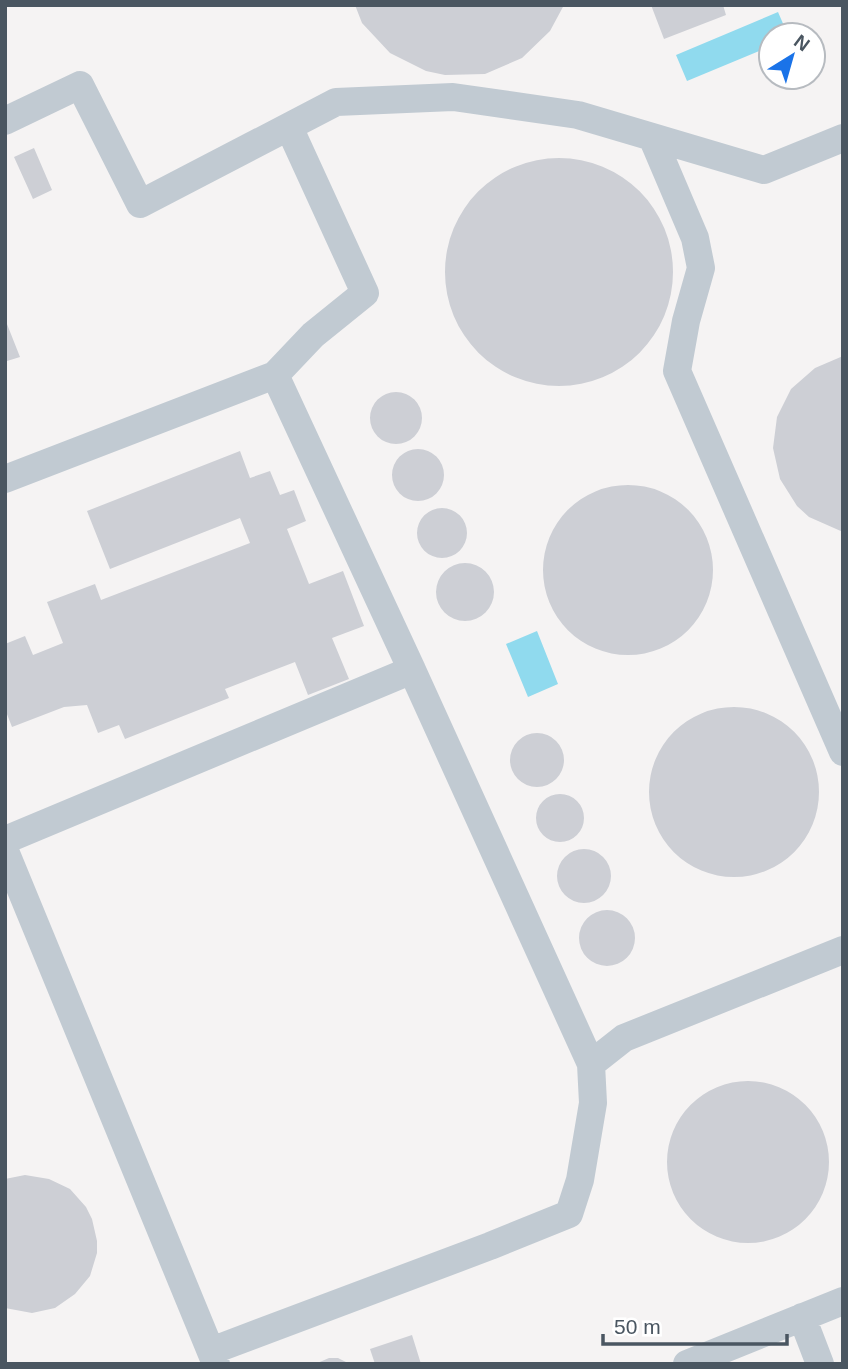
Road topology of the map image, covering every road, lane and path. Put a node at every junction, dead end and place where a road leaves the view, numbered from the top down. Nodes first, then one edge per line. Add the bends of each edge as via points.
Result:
1 (5, 121) edge
2 (289, 127) junction
3 (652, 137) junction
4 (843, 138) edge
5 (275, 375) junction
6 (5, 479) edge
7 (412, 670) junction
8 (843, 752) edge
9 (5, 840) edge
10 (8, 868) edge
11 (843, 950) edge
12 (591, 1064) junction
13 (843, 1301) edge
14 (802, 1317) junction
15 (213, 1358) edge
16 (687, 1364) edge
17 (820, 1364) edge

1 - 2 street via 80,85 140,204
2 - 3 street via 336,102 453,97 578,115
2 - 5 street via 365,293 313,335
3 - 4 street via 764,170
3 - 8 street via 695,238 701,268 677,371
5 - 6 street
5 - 7 street
7 - 9 street
7 - 12 street
10 - 15 street
11 - 12 street via 624,1038
12 - 15 street via 593,1103 580,1180 569,1214
13 - 14 street
14 - 16 street
14 - 17 street

